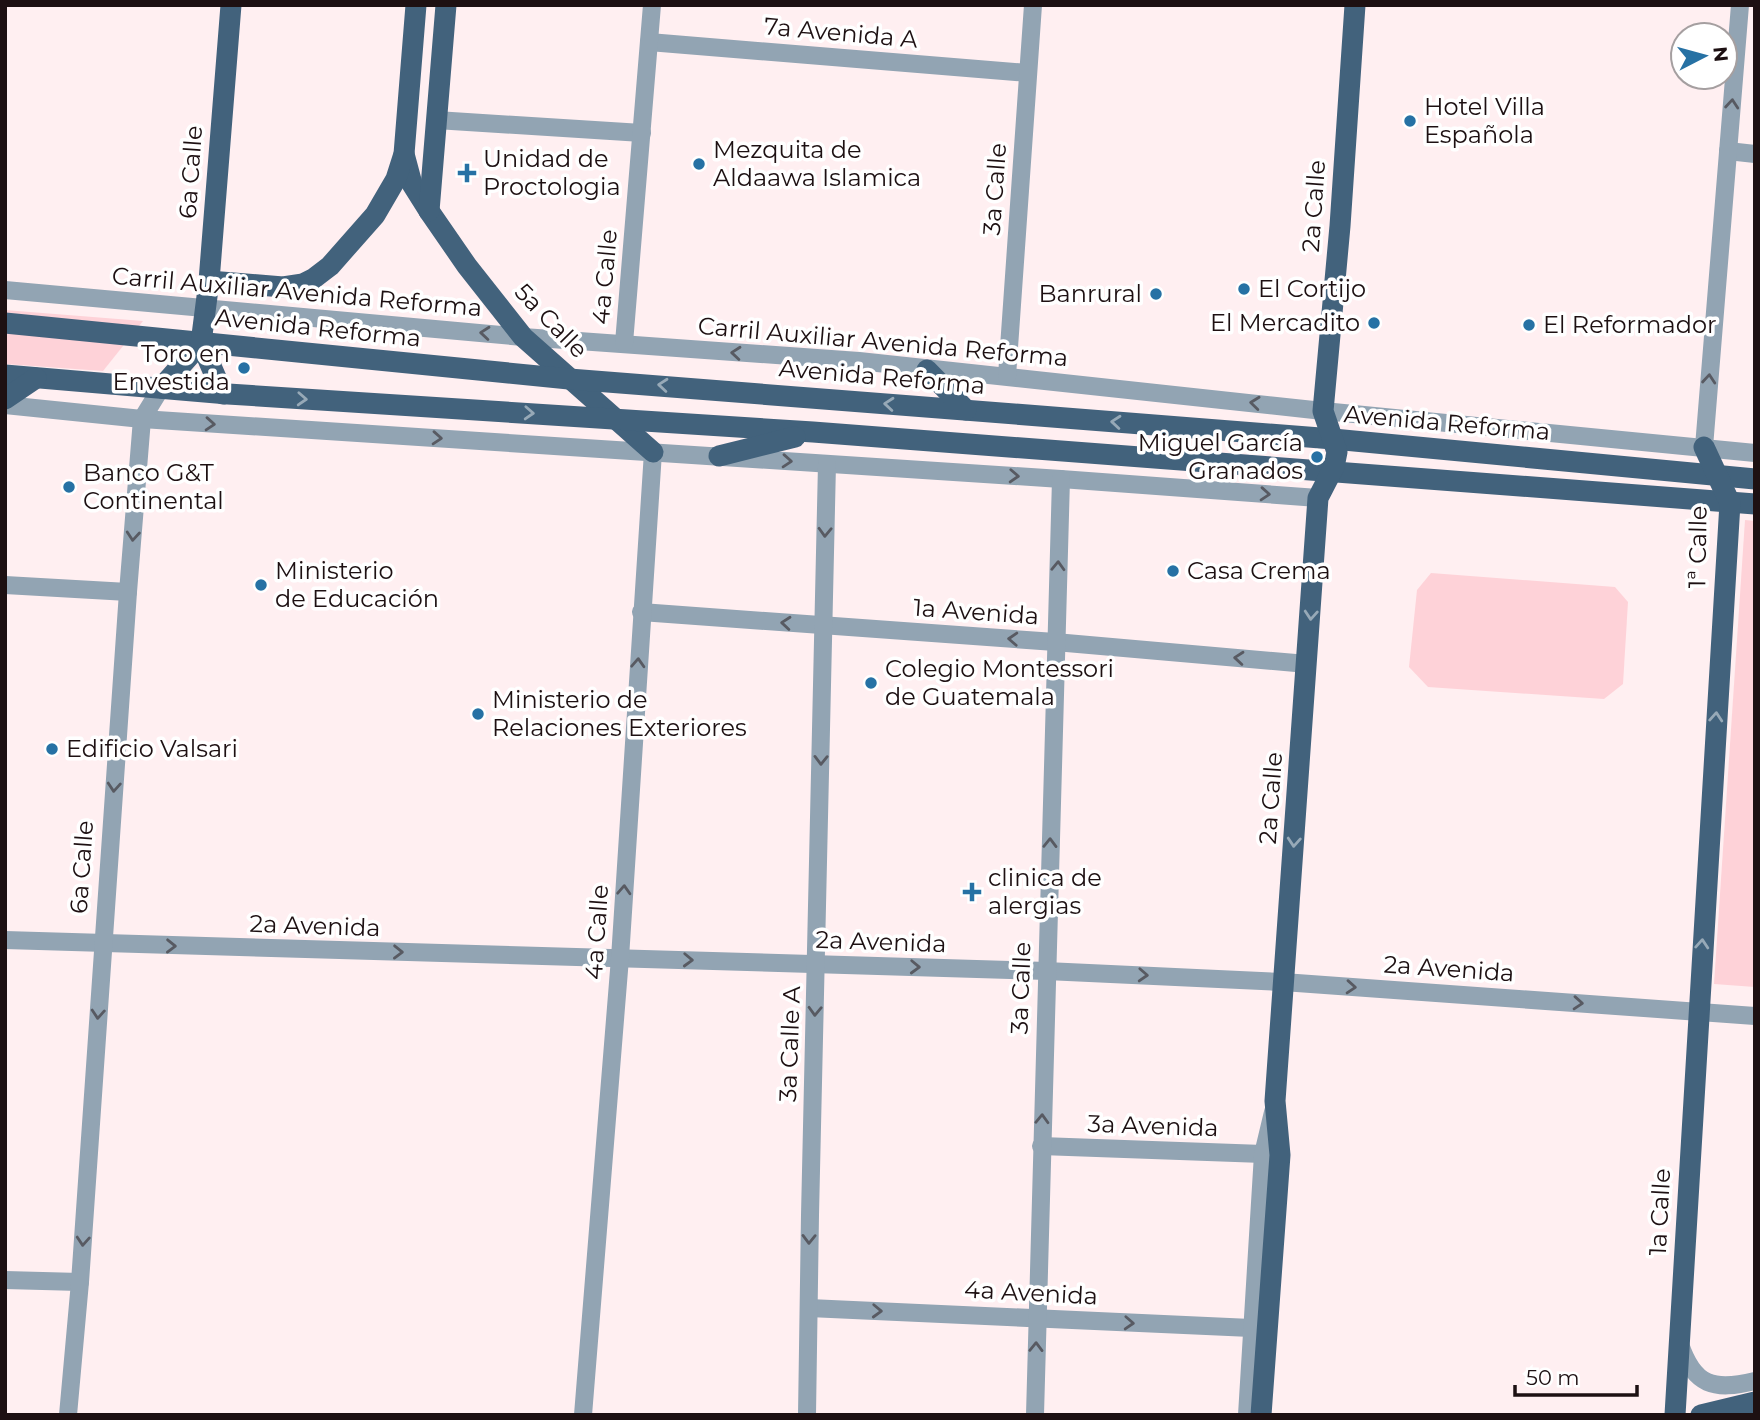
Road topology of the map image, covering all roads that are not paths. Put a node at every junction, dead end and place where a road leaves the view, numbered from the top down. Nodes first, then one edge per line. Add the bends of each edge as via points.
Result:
1 (231, 5) edge
2 (416, 5) edge
3 (446, 5) edge
4 (652, 5) edge
5 (1033, 5) edge
6 (1356, 5) edge
7 (1740, 5) edge
8 (649, 42) junction
9 (1028, 73) junction
10 (436, 120) junction
11 (642, 133) junction
12 (1728, 151) junction
13 (404, 154) junction
14 (1755, 154) edge
15 (429, 211) junction
16 (209, 282) junction
17 (5, 290) edge
18 (206, 309) junction
19 (5, 323) edge
20 (523, 337) junction
21 (201, 343) junction
22 (624, 343) junction
23 (927, 370) junction
24 (5, 375) edge
25 (1007, 376) junction
26 (36, 378) junction
27 (569, 379) junction
28 (161, 387) junction
29 (223, 394) junction
30 (5, 399) edge
31 (5, 405) edge
32 (966, 410) junction
33 (1323, 411) junction
34 (613, 418) junction
35 (142, 419) junction
36 (813, 432) junction
37 (1306, 438) junction
38 (1333, 439) junction
39 (1704, 447) junction
40 (653, 452) junction
41 (1755, 453) edge
42 (719, 456) junction
43 (827, 464) junction
44 (1306, 471) junction
45 (1330, 472) junction
46 (1717, 476) junction
47 (1061, 479) junction
48 (1755, 479) edge
49 (1318, 498) junction
50 (1730, 503) junction
51 (1755, 505) edge
52 (5, 584) edge
53 (128, 592) junction
54 (641, 611) junction
55 (822, 626) junction
56 (1055, 642) junction
57 (1307, 664) junction
58 (5, 940) edge
59 (103, 945) junction
60 (620, 958) junction
61 (817, 965) junction
62 (1046, 971) junction
63 (1283, 982) junction
64 (1698, 1012) junction
65 (1755, 1016) edge
66 (1275, 1101) junction
67 (1041, 1146) junction
68 (1263, 1154) junction
69 (5, 1279) edge
70 (80, 1282) junction
71 (809, 1308) junction
72 (1037, 1318) junction
73 (1251, 1328) junction
74 (1678, 1340) junction
75 (1755, 1381) edge
76 (1755, 1402) edge
77 (68, 1415) edge
78 (583, 1415) edge
79 (807, 1415) edge
80 (1035, 1415) edge
81 (1247, 1415) edge
82 (1261, 1415) edge
83 (1675, 1415) edge
84 (1701, 1415) edge

1 - 16 main road, 6a Calle
2 - 13 main road, 5a Calle
3 - 10 main road
4 - 8 street, 4a Calle
5 - 9 street, 3a Calle
6 - 33 main road, 2a Calle
12 -> 7 street, 1ª Calle
8 - 9 street, 7a Avenida A
8 - 11 street, 4a Calle
9 - 25 street, 3a Calle
10 - 11 street
10 - 15 main road
11 - 22 street, 4a Calle
12 - 14 street
39 -> 12 street, 1ª Calle
13 - 15 main road, 5a Calle via 412,184
13 - 16 main road, 5a Calle via 380,209 341,255 313,279 293,287
15 - 20 main road, 5a Calle
16 - 18 main road, 6a Calle
17 - 18 street, Carril Auxiliar Avenida Reforma
20 -> 18 street, Carril Auxiliar Avenida Reforma
18 - 21 main road, 6a Calle
19 - 21 main road, Avenida Reforma
20 - 22 street, Carril Auxiliar Avenida Reforma
20 - 27 main road, 5a Calle
21 - 27 main road, Avenida Reforma
21 - 28 main road, 6a Calle
21 - 29 main road
23 -> 22 street, Carril Auxiliar Avenida Reforma
23 - 25 street, Carril Auxiliar Avenida Reforma
23 - 32 main road
24 - 26 main road
33 -> 25 street, Carril Auxiliar Avenida Reforma
26 - 28 main road
26 - 30 main road
32 -> 27 main road, Avenida Reforma
27 - 34 main road, 5a Calle
28 - 29 main road
28 - 35 street, 6a Calle
29 -> 34 main road
31 - 35 street
37 -> 32 main road, Avenida Reforma
33 - 37 main road, 2a Calle
33 - 38 main road, 2a Calle
33 - 39 street, Carril Auxiliar Avenida Reforma
34 - 36 main road
34 - 40 main road, 5a Calle
35 -> 40 street
35 -> 53 street, 6a Calle
36 - 42 main road
36 - 44 main road
37 - 38 main road, Avenida Reforma
37 - 44 main road, 2a Calle via 1301,456
38 - 45 main road, 2a Calle via 1336,460
38 - 46 main road, Avenida Reforma
39 - 41 street, Carril Auxiliar Avenida Reforma
39 - 46 main road, 1ª Calle
40 - 42 street
40 - 54 street, 4a Calle
42 -> 43 street
43 -> 47 street
43 -> 55 street, 3a Calle A
44 - 45 main road
44 - 49 main road, 2a Calle
45 - 49 main road, 2a Calle
45 - 50 main road
46 - 48 main road, Avenida Reforma
46 - 50 main road, 1ª Calle
47 -> 49 street
56 -> 47 street, 3a Calle
49 -> 57 main road, 2a Calle
50 - 51 main road
64 -> 50 main road, 1ª Calle
52 - 53 street
53 -> 59 street, 6a Calle
55 -> 54 street, 1a Avenida
60 -> 54 street, 4a Calle
56 -> 55 street, 1a Avenida
55 -> 61 street, 3a Calle A
57 -> 56 street, 1a Avenida
62 -> 56 street, 3a Calle
57 -> 63 main road, 2a Calle
58 - 59 street, 2a Avenida
59 -> 60 street, 2a Avenida
59 -> 70 street, 6a Calle
60 -> 61 street, 2a Avenida
60 - 78 street, 4a Calle
61 -> 62 street, 2a Avenida
61 -> 71 street, 3a Calle A
62 -> 63 street, 2a Avenida
67 -> 62 street, 3a Calle
63 -> 64 street, 2a Avenida
63 - 66 main road, 2a Calle
64 - 65 street, 2a Avenida
64 - 74 main road, 1a Calle
66 - 68 street, 2a Calle
66 - 82 main road, 2a Calle via 1280,1155
67 - 68 street, 3a Avenida
67 - 72 street, 3a Calle
68 - 73 street, 2a Calle
69 - 70 street
70 - 77 street, 6a Calle
71 -> 72 street, 4a Avenida
71 - 79 street, 3a Calle A
72 -> 73 street, 4a Avenida
80 -> 72 street, 3a Calle
73 - 81 street, 2a Calle
74 - 75 street via 1686,1361 1705,1382 1721,1386
74 - 83 main road, 1a Calle
76 - 84 main road

